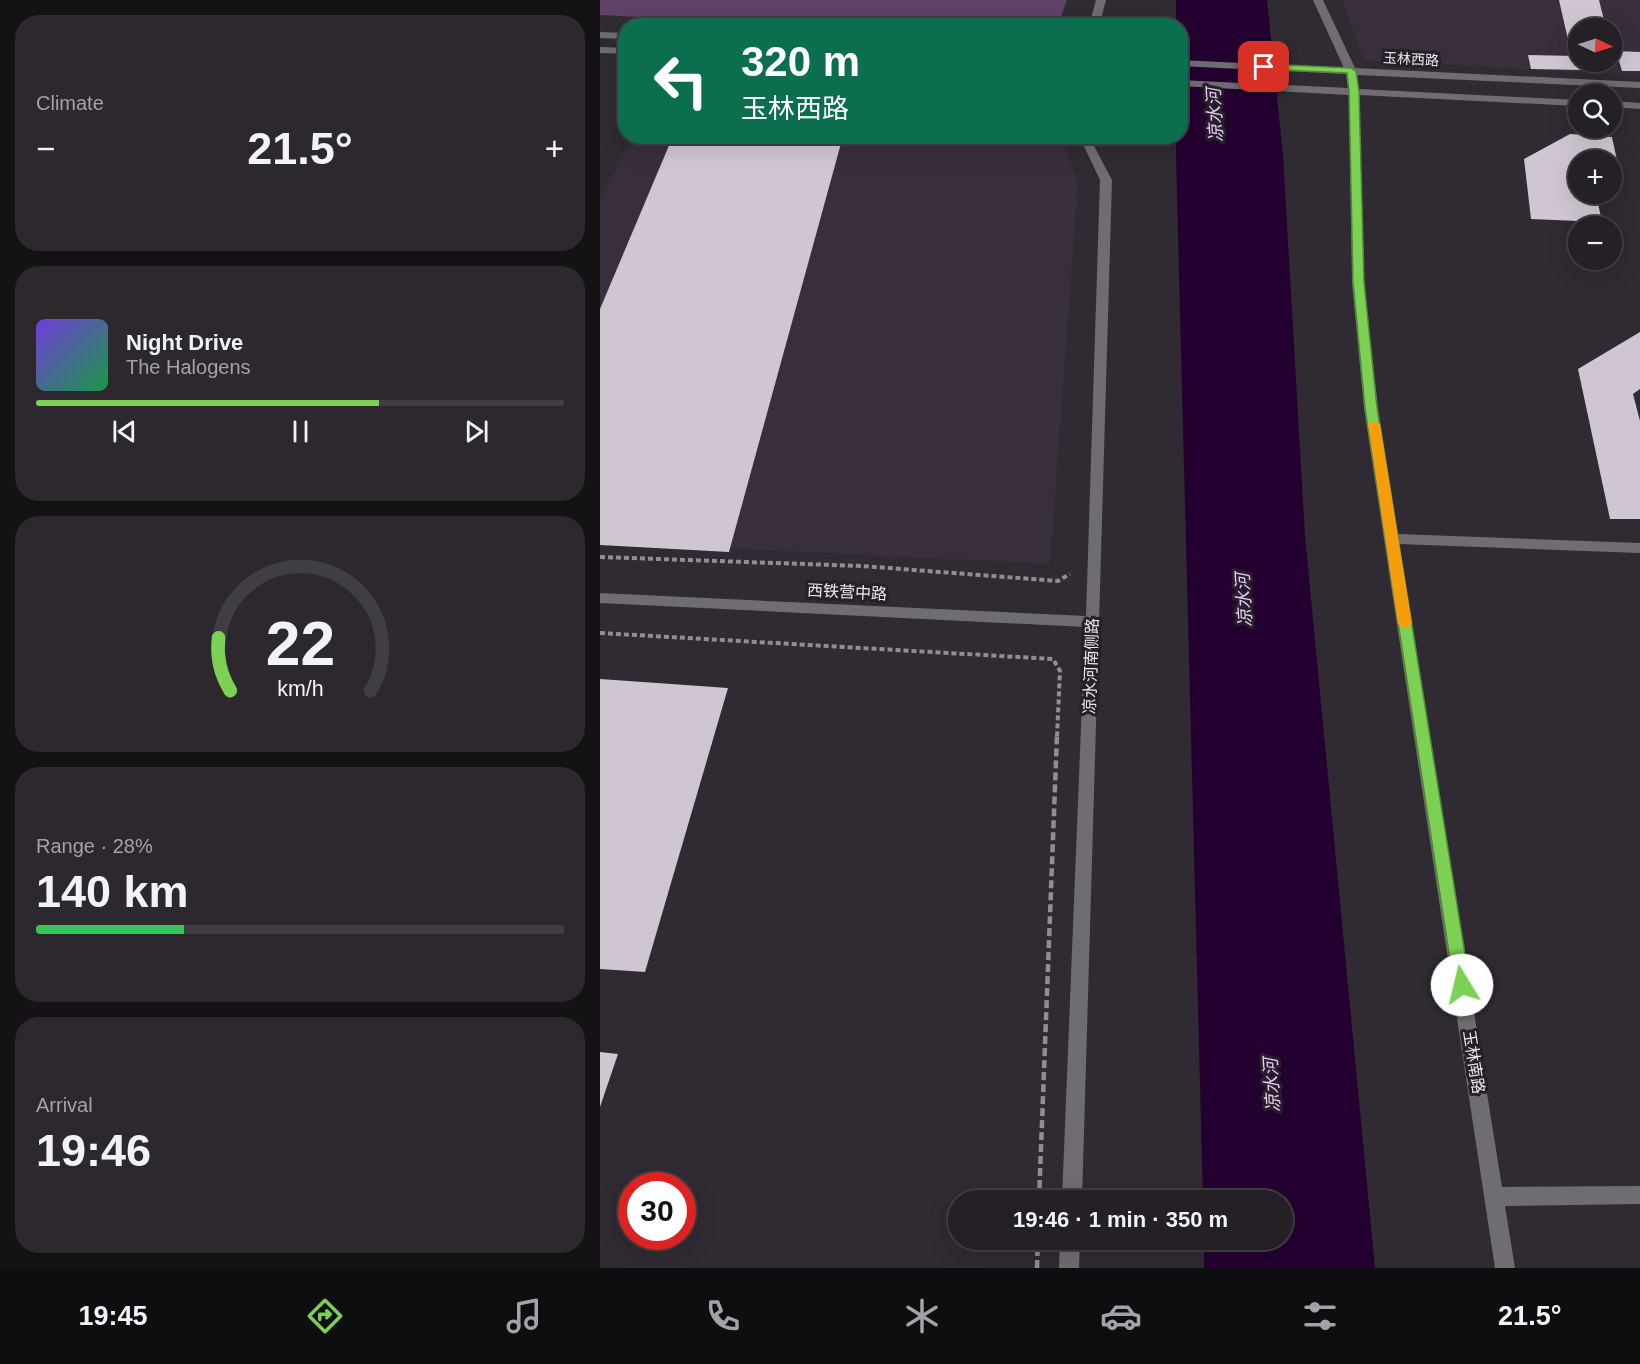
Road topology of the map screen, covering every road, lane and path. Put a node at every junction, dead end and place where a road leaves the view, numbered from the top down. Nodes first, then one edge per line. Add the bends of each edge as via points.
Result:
1 (1101, 0) edge
2 (1318, 0) edge
3 (1096, 18) edge
4 (600, 35) edge
5 (618, 36) edge
6 (600, 50) edge
7 (618, 51) edge
8 (1188, 63) edge
9 (1351, 71) junction
10 (1188, 84) edge
11 (1640, 86) edge
12 (1354, 92) junction
13 (1568, 103) edge
14 (1622, 105) edge
15 (1640, 106) edge
16 (1089, 144) edge
17 (1392, 539) junction
18 (1640, 548) edge
19 (600, 557) edge
20 (1072, 564) dead end
21 (600, 598) edge
22 (1093, 622) junction
23 (600, 633) edge
24 (1040, 1190) edge
25 (1072, 1190) edge
26 (1640, 1195) edge
27 (1495, 1197) junction
28 (1038, 1250) edge
29 (1070, 1250) edge
30 (1037, 1268) edge
31 (1069, 1268) edge
32 (1505, 1268) edge

1 - 3 street
2 - 9 street, 玉林南路
4 - 5 street
6 - 7 street
8 - 9 street, 玉林西路
9 - 11 street, 玉林西路
9 - 12 street, 玉林南路
10 - 12 street
12 - 13 street
12 - 17 street, 玉林南路 via 1358,282 1371,408
14 - 15 street
16 - 22 street, 凉水河南侧路 via 1106,180
17 - 18 street
17 - 27 street, 玉林南路
19 - 20 path via 862,566 1058,580 1072,573
21 - 22 street, 西铁营中路
22 - 25 street, 凉水河南侧路
23 - 24 path via 1053,659 1060,671
26 - 27 street
27 - 32 street, 玉林南路
28 - 30 path
29 - 31 street

